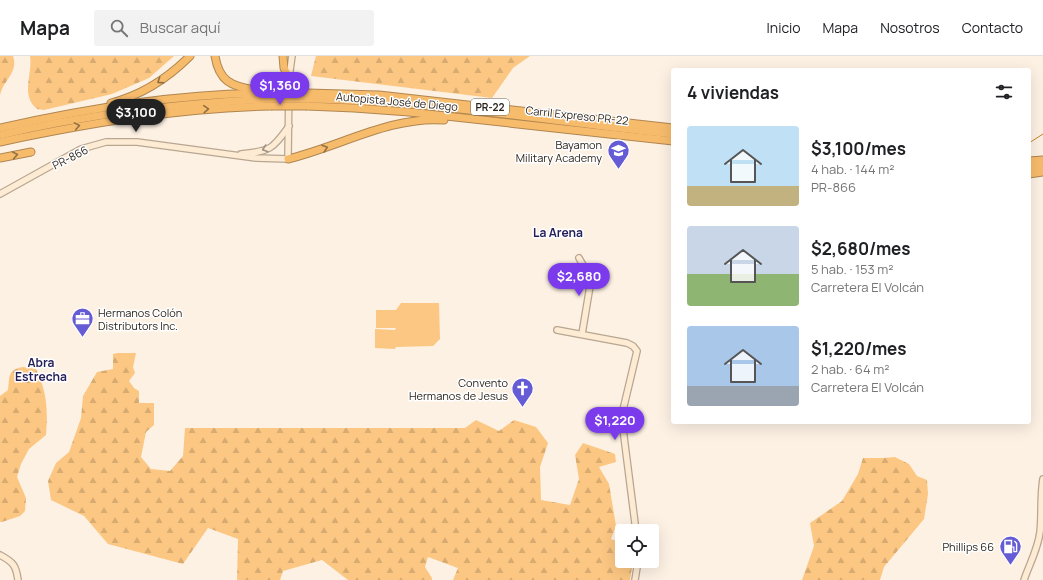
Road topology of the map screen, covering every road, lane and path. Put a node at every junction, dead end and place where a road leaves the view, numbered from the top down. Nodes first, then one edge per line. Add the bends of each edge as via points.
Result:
1 (190, 56) edge
2 (215, 56) edge
3 (283, 56) edge
4 (292, 56) edge
5 (289, 78) junction
6 (269, 98) junction
7 (307, 99) junction
8 (94, 110) junction
9 (503, 123) junction
10 (289, 126) junction
11 (37, 127) junction
12 (0, 128) edge
13 (671, 128) edge
14 (13, 132) junction
15 (0, 135) edge
16 (671, 135) edge
17 (671, 141) edge
18 (0, 142) edge
19 (31, 152) dead end
20 (232, 154) junction
21 (0, 158) edge
22 (288, 159) junction
23 (1043, 160) edge
24 (1031, 161) edge
25 (1043, 166) edge
26 (1031, 167) edge
27 (1043, 172) edge
28 (1031, 174) edge
29 (0, 194) edge
30 (579, 258) dead end
31 (557, 330) dead end
32 (582, 334) junction
33 (1043, 479) edge
34 (635, 524) edge
35 (0, 555) edge
36 (637, 568) edge
37 (18, 580) edge
38 (635, 580) edge
39 (1024, 580) edge

1 -> 8 highway via 172,73 147,89
2 - 6 highway via 219,70 230,83
3 - 5 highway via 284,68
4 - 5 street
5 - 10 street
6 - 7 highway, Autopista José de Diego / PR-22, bridge
6 - 7 highway, Autopista José de Diego / PR-22, bridge
6 - 8 highway, Autopista José de Diego / PR-22 via 193,97
6 - 11 highway, Autopista José de Diego / PR-22 via 98,122
7 - 9 highway, Autopista José de Diego / PR-22 via 379,110
7 - 13 highway, Autopista José de Diego / PR-22 via 379,95
7 - 16 highway, Carril Expreso PR-22 via 380,102
8 - 11 highway, Autopista José de Diego / PR-22
9 - 17 highway, Autopista José de Diego / PR-22
22 -> 9 highway via 414,122 437,120
10 -> 20 street via 276,144 268,149
10 - 22 street
11 - 14 highway, Autopista José de Diego / PR-22
11 - 14 highway, Autopista José de Diego / PR-22
12 - 14 highway, Autopista José de Diego / PR-22
14 - 15 highway
14 - 18 highway, Autopista José de Diego / PR-22
21 -> 19 highway
20 - 22 street, PR-866 / PR-866
20 - 29 street, PR-866 / PR-866 via 137,142 106,142 81,150
23 - 24 highway
25 - 26 highway
27 - 28 highway
30 - 32 street via 587,272 590,286
31 - 32 street
32 - 34 street via 627,343 637,351 622,421
33 - 39 street via 1038,543
35 - 37 street via 12,562
36 - 38 street

